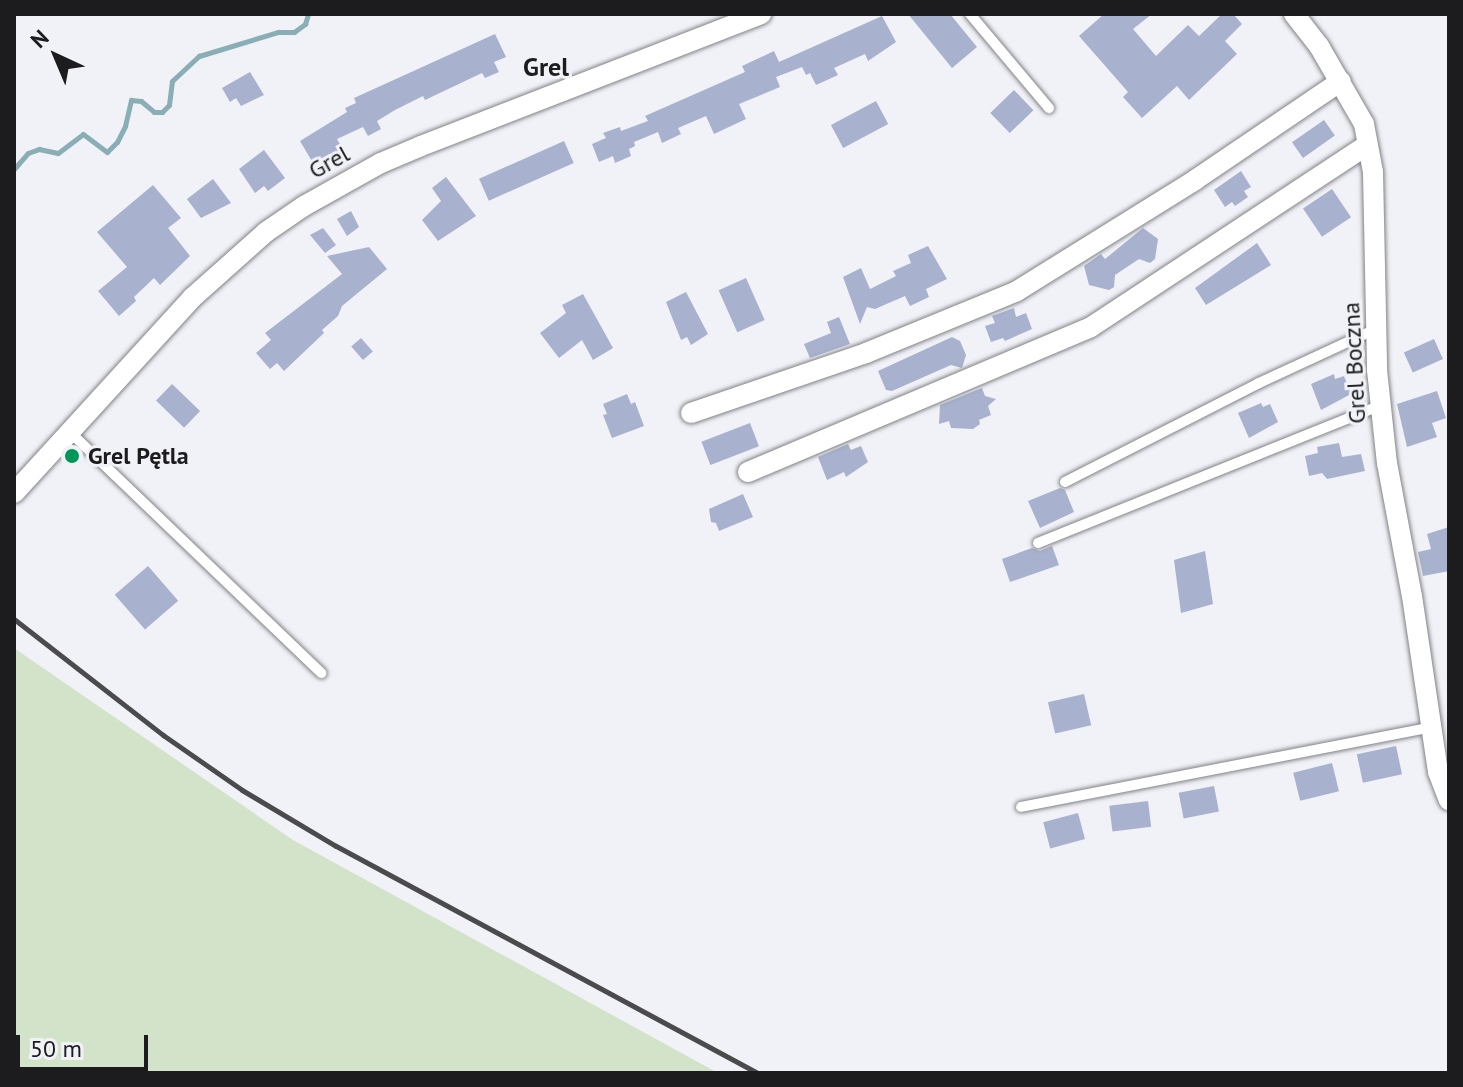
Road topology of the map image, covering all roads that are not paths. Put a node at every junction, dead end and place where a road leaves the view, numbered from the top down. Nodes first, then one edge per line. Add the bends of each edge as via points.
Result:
1 (970, 14) edge
2 (1294, 14) edge
3 (748, 16) edge
4 (1341, 81) junction
5 (1049, 108) dead end
6 (1367, 145) junction
7 (1377, 329) junction
8 (1381, 405) junction
9 (691, 413) dead end
10 (71, 433) junction
11 (748, 472) dead end
12 (1065, 482) dead end
13 (14, 493) edge
14 (1038, 543) dead end
15 (321, 673) dead end
16 (1432, 727) junction
17 (1449, 800) edge
18 (1021, 807) dead end

1 - 5 lane
2 - 4 street, Grel Boczna
3 - 10 street, Grel via 381,163 304,206 192,298
4 - 6 street, Grel Boczna via 1364,124
4 - 9 street via 1017,291 866,353
6 - 7 street, Grel Boczna via 1373,172
6 - 11 street via 1091,327
7 - 8 street, Grel Boczna
7 - 12 lane
8 - 14 lane
8 - 16 street, Grel Boczna
10 - 13 street, Grel
10 - 15 lane
16 - 17 street, Grel Boczna via 1438,772
16 - 18 lane

